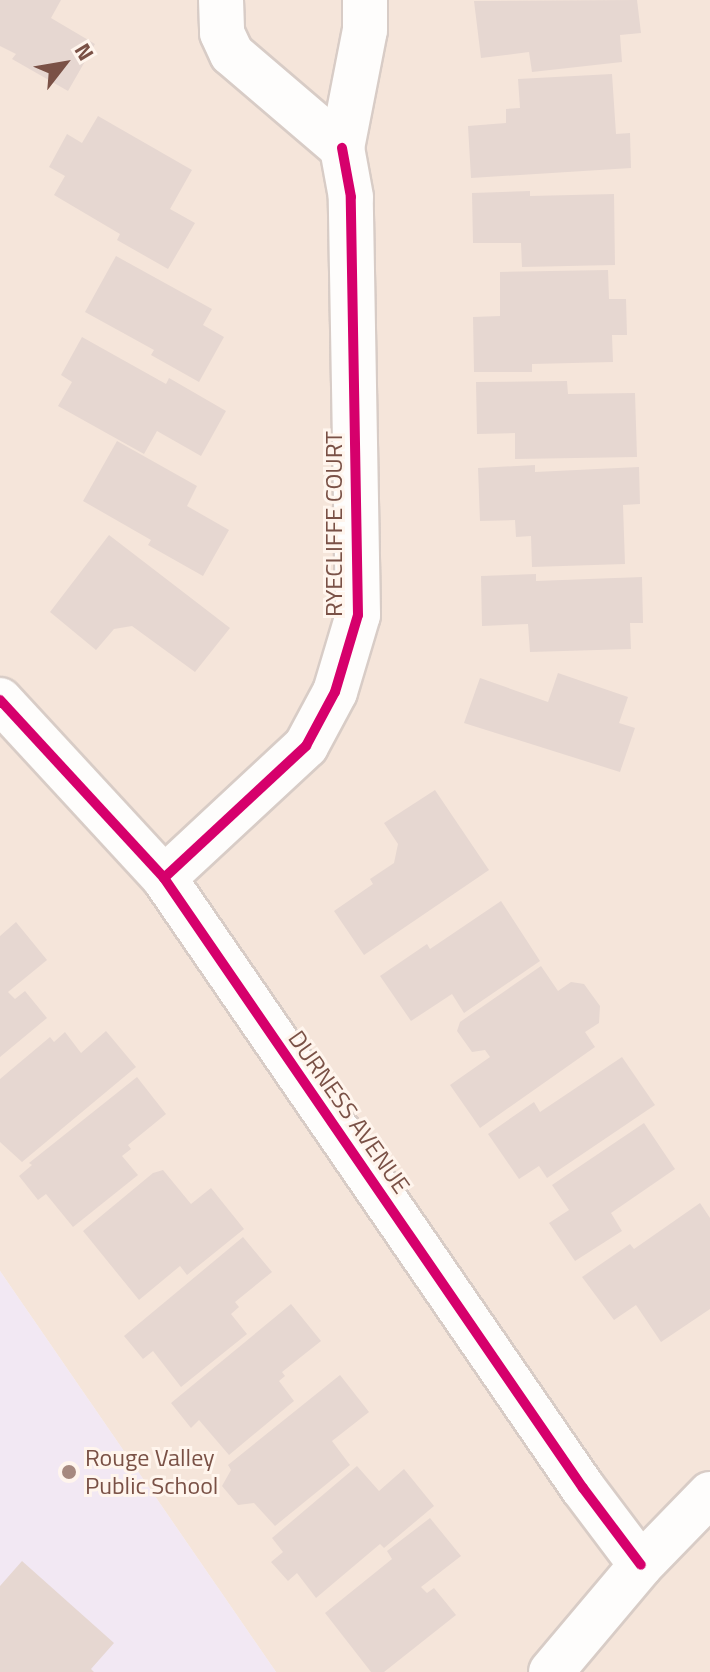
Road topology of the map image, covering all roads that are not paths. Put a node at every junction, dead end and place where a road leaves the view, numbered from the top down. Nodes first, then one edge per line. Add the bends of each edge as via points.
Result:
1 (221, 0) edge
2 (365, 0) edge
3 (342, 148) junction
4 (0, 700) edge
5 (164, 878) junction
6 (710, 1494) edge
7 (641, 1565) junction
8 (551, 1672) edge

1 - 3 street via 222,33 232,54
2 - 3 street, RYECLIFFE COURT via 365,30
3 - 5 street, RYECLIFFE COURT via 351,197 358,615 335,692 306,746
4 - 5 street, DURNESS AVENUE
5 - 7 street, DURNESS AVENUE
6 - 7 street
7 - 8 street

